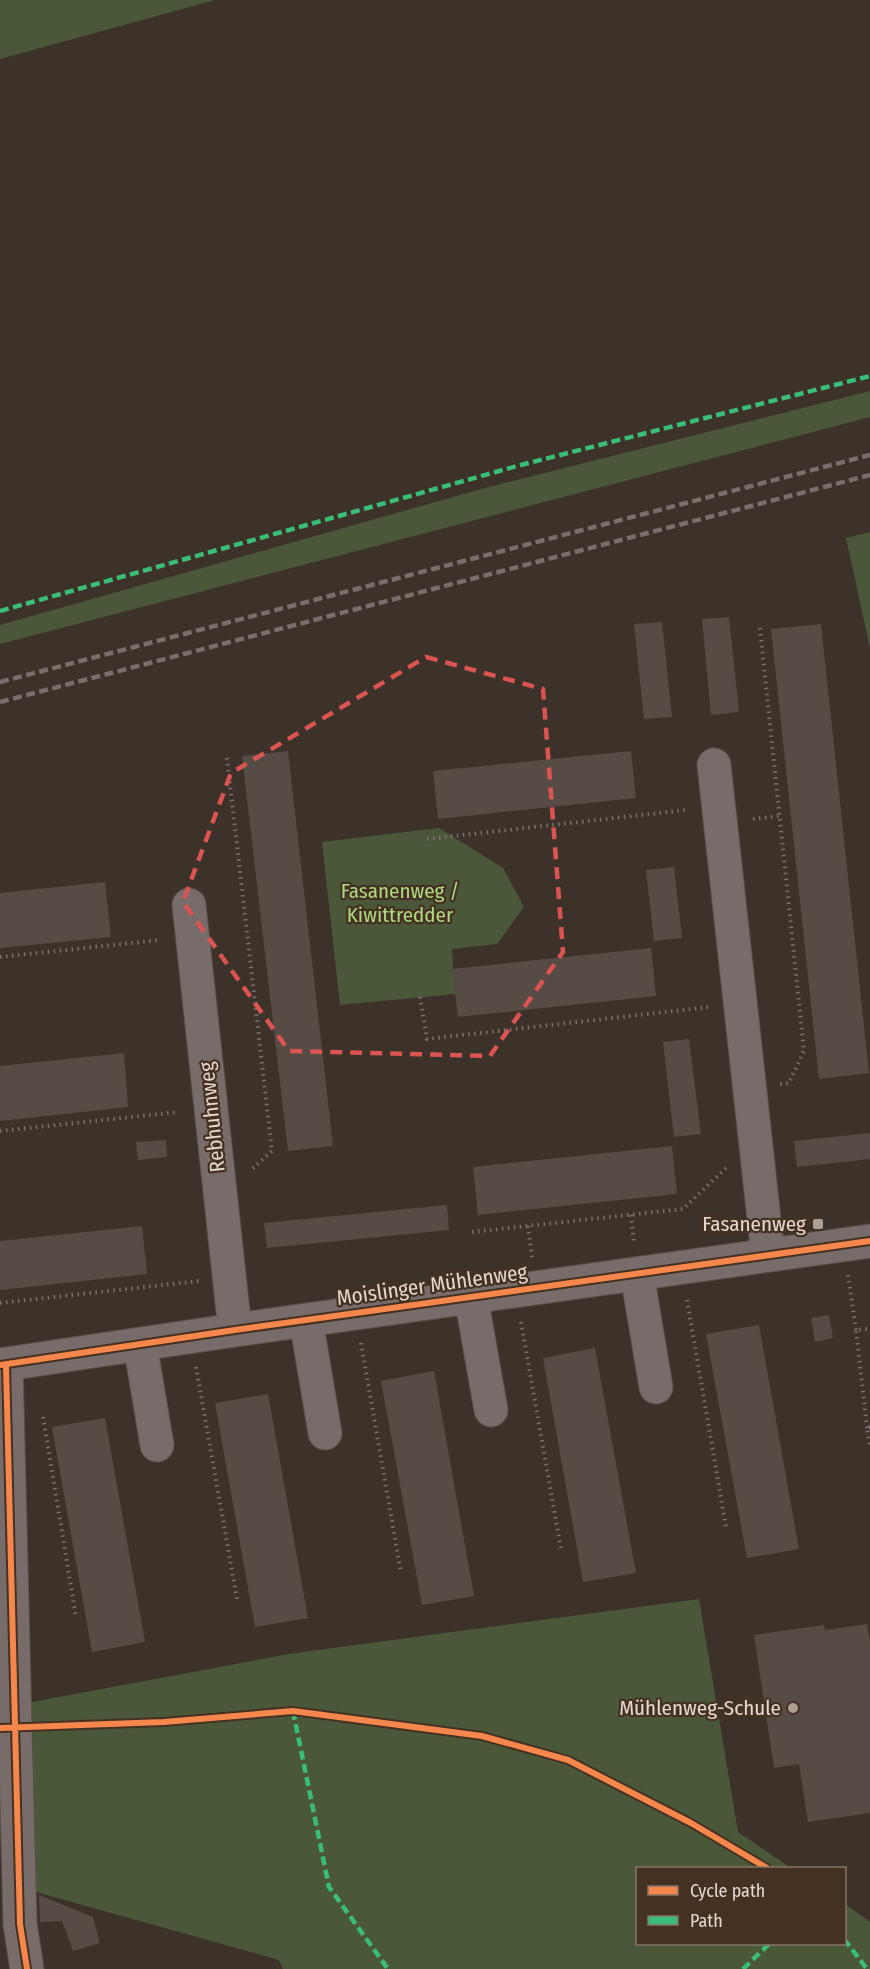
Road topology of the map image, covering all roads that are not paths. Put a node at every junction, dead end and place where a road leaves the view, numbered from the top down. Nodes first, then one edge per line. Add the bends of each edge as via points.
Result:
1 (714, 765) dead end
2 (189, 905) dead end
3 (857, 1243) edge
4 (768, 1255) junction
5 (638, 1274) junction
6 (471, 1297) junction
7 (306, 1320) junction
8 (235, 1330) junction
9 (140, 1344) junction
10 (14, 1363) edge
11 (656, 1387) dead end
12 (491, 1410) dead end
13 (325, 1433) dead end
14 (157, 1445) dead end
15 (27, 1969) edge

1 - 4 street
2 - 8 street, Rebhuhnweg
3 - 4 street, Moislinger Mühlenweg
4 - 5 street, Moislinger Mühlenweg
5 - 6 street, Moislinger Mühlenweg
5 - 11 street
6 - 7 street, Moislinger Mühlenweg
6 - 12 street
7 - 8 street, Moislinger Mühlenweg
7 - 13 street
8 - 9 street, Moislinger Mühlenweg
9 - 10 street, Moislinger Mühlenweg
9 - 14 street
10 - 15 street via 20,1924

